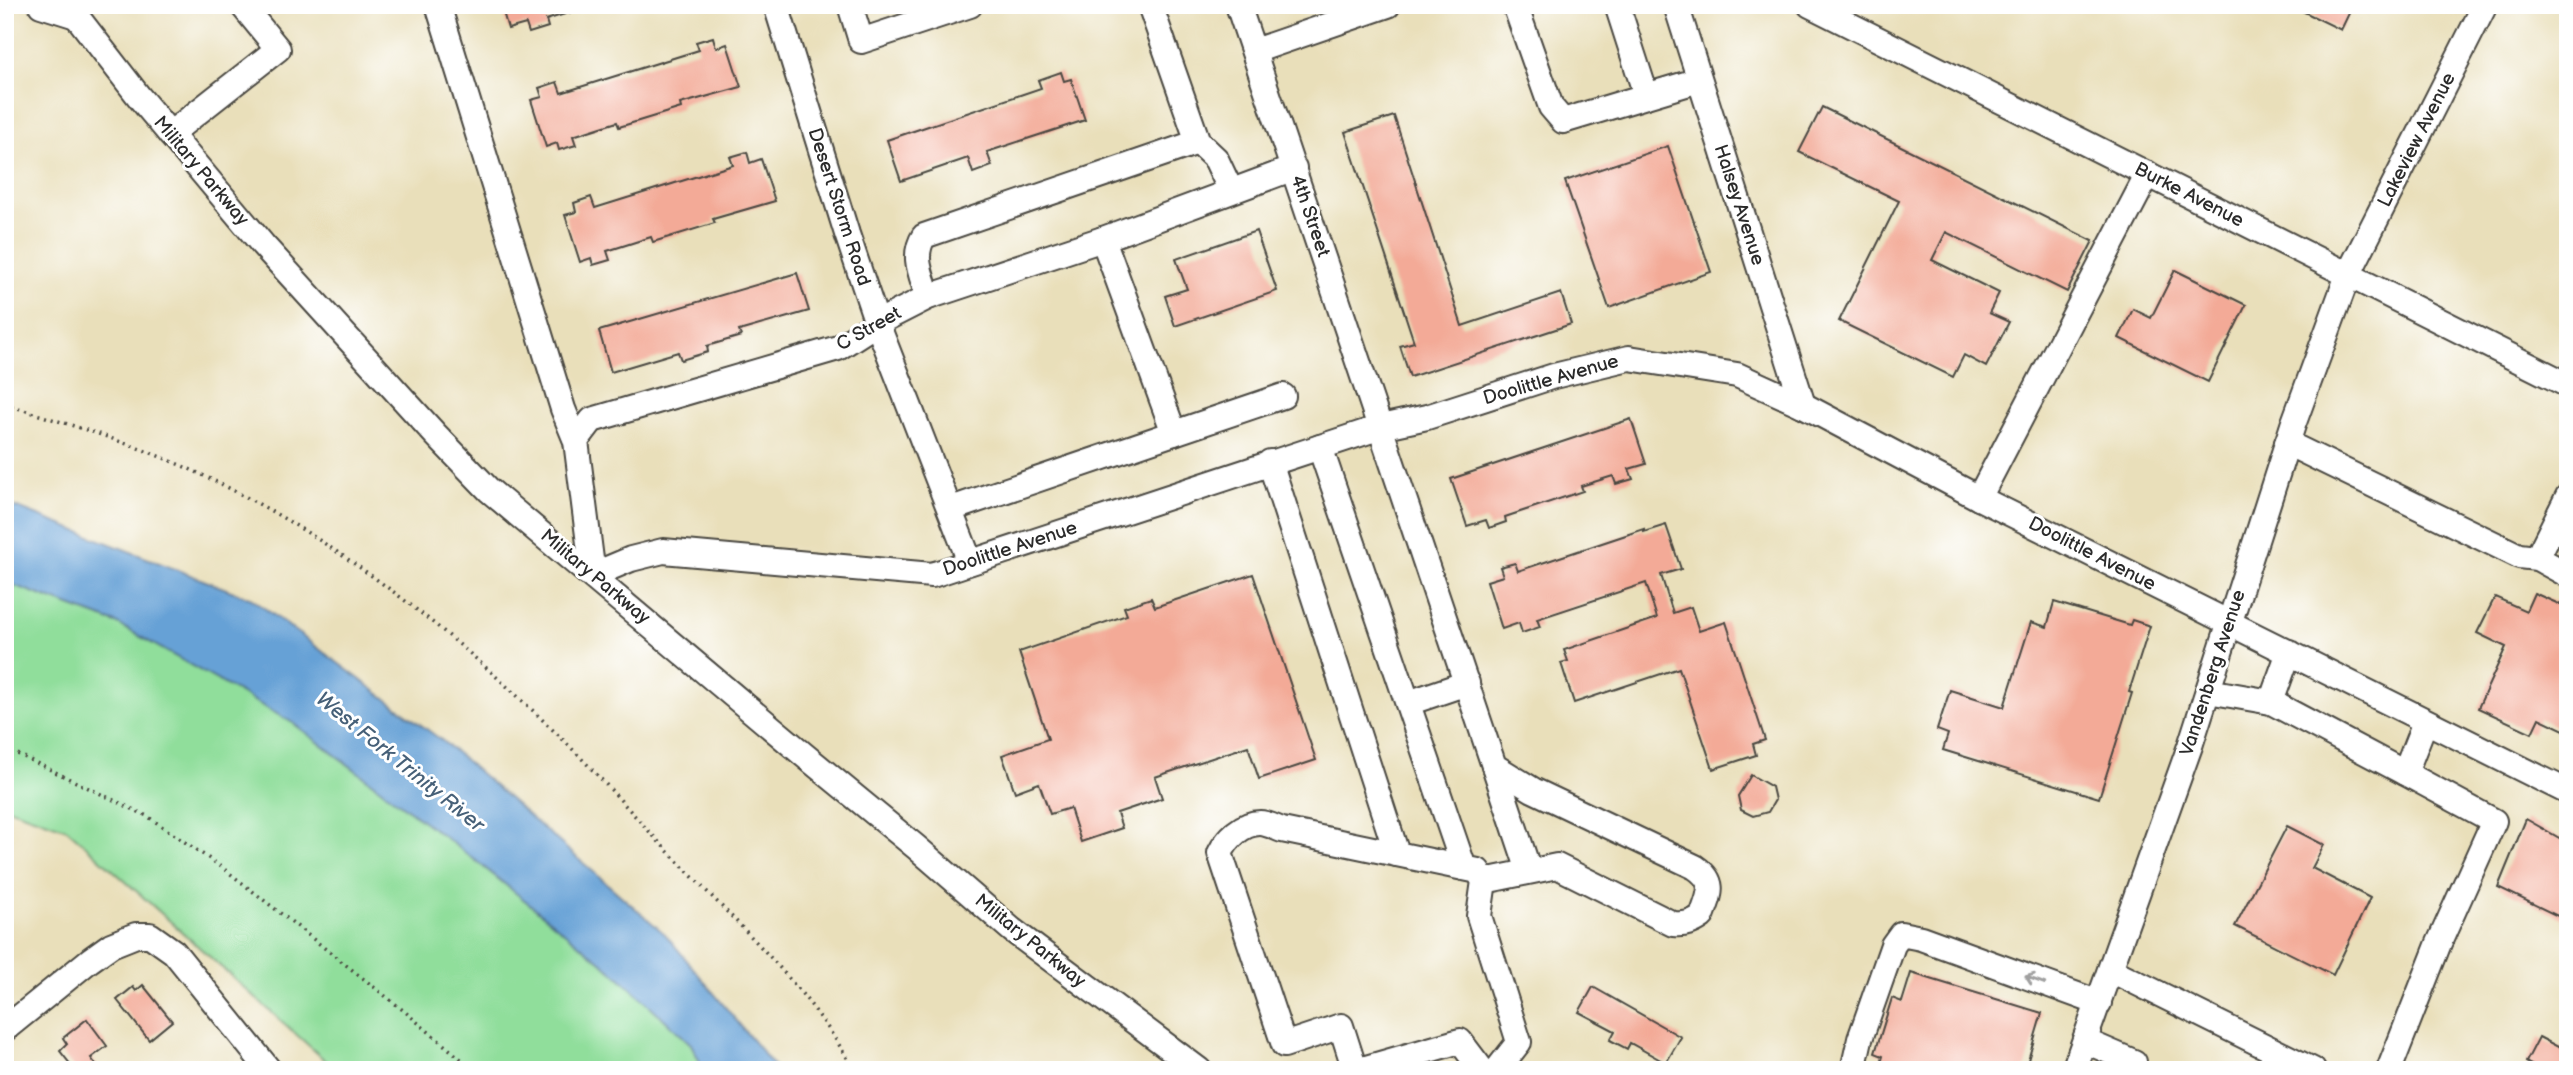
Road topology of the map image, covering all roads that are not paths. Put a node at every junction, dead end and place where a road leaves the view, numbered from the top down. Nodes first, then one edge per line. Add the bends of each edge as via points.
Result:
1 (41, 5) edge
2 (242, 5) edge
3 (438, 5) edge
4 (776, 5) edge
5 (850, 5) edge
6 (970, 5) edge
7 (1150, 5) edge
8 (1238, 5) edge
9 (1388, 5) edge
10 (1515, 5) edge
11 (1617, 5) edge
12 (1676, 5) edge
13 (1810, 5) edge
14 (2485, 5) edge
15 (72, 10) edge
16 (1254, 51) junction
17 (1699, 80) junction
18 (1646, 95) junction
19 (170, 134) junction
20 (1198, 142) junction
21 (1294, 168) junction
22 (2148, 174) junction
23 (1231, 191) junction
24 (1103, 239) junction
25 (2348, 275) junction
26 (928, 297) junction
27 (877, 323) junction
28 (2568, 385) edge
29 (1283, 396) dead end
30 (1803, 405) junction
31 (1381, 427) junction
32 (1174, 433) junction
33 (576, 441) junction
34 (2287, 443) junction
35 (1320, 447) junction
36 (1270, 463) junction
37 (2568, 496) edge
38 (1979, 498) junction
39 (951, 509) junction
40 (2537, 558) junction
41 (970, 562) junction
42 (593, 575) junction
43 (2568, 575) edge
44 (2228, 623) junction
45 (2289, 652) junction
46 (1466, 683) junction
47 (2208, 691) junction
48 (2271, 702) junction
49 (1408, 703) junction
50 (2425, 722) junction
51 (1494, 766) junction
52 (2405, 773) junction
53 (2568, 792) edge
54 (1397, 854) junction
55 (1529, 871) junction
56 (1474, 874) junction
57 (2111, 970) junction
58 (2099, 1003) junction
59 (5, 1029) edge
60 (2085, 1041) junction
61 (2134, 1062) dead end
62 (258, 1066) edge
63 (1199, 1070) edge
64 (1357, 1070) edge
65 (1482, 1070) edge
66 (1497, 1070) edge
67 (1853, 1070) edge
68 (2074, 1070) edge
69 (2313, 1070) edge
70 (2389, 1070) edge

1 - 15 street
2 - 19 street via 278,49
3 - 33 street
4 - 27 street, Desert Storm Road
5 - 6 street via 862,41
7 - 20 street
8 - 16 street, 4th Street
9 - 16 street
10 - 18 street via 1551,107 1563,121
11 - 18 street
12 - 17 street, Halsey Avenue
13 - 22 street, Burke Avenue
14 - 25 street, Lakeview Avenue
15 - 19 street, Military Parkway
16 - 21 street, 4th Street
17 - 18 street
17 - 30 street, Halsey Avenue
19 - 42 street, Military Parkway via 263,245 435,434 489,489
20 - 23 street via 1216,159
20 - 26 street via 924,236 917,258
21 - 23 street, C Street
21 - 31 street, 4th Street
22 - 25 street, Burke Avenue
22 - 38 street
23 - 24 street, C Street
24 - 26 street, C Street
24 - 32 street
25 - 28 street, Burke Avenue
25 - 34 street, Vandenberg Avenue
26 - 27 street, C Street
27 - 33 street, C Street via 838,348 592,420
27 - 39 street, Desert Storm Road
29 - 32 street
30 - 31 street, Doolittle Avenue via 1737,375 1629,358
30 - 38 street, Doolittle Avenue
31 - 35 street, Doolittle Avenue
31 - 46 street, 4th Street
32 - 39 street
33 - 42 street
34 - 40 street via 2519,556
34 - 44 street, Vandenberg Avenue
35 - 36 street, Doolittle Avenue
35 - 49 street
36 - 41 street, Doolittle Avenue
36 - 54 street
37 - 40 street
38 - 44 street, Doolittle Avenue
39 - 41 street, Desert Storm Road
40 - 43 street
41 - 42 street, Doolittle Avenue via 932,575 663,551
42 - 63 street, Military Parkway via 1012,930
44 - 45 street, Doolittle Avenue
44 - 47 street, Vandenberg Avenue
45 - 48 street
45 - 50 street, Doolittle Avenue
46 - 49 street
46 - 51 street, 4th Street
47 - 48 street
47 - 57 street, Vandenberg Avenue
48 - 52 street
49 - 56 street
50 - 52 street
50 - 53 street, Doolittle Avenue
51 - 55 street, 4th Street
51 - 55 street via 1533,790 1695,867 1707,875 1711,888 1702,916 1682,925 1557,866
52 - 70 street via 2494,821
54 - 56 street
54 - 64 street via 1261,822 1244,827 1220,853 1284,1045 1341,1026
55 - 56 street
56 - 66 street via 1479,916 1520,1042
57 - 58 street, Vandenberg Avenue
57 - 69 street
58 - 60 street, Vandenberg Avenue
58 -> 67 street via 1921,937 1901,934 1884,970
59 - 62 street via 111,946 136,935 150,935 174,952
60 - 61 street
60 - 68 street, Vandenberg Avenue
64 - 65 street via 1460,1041

